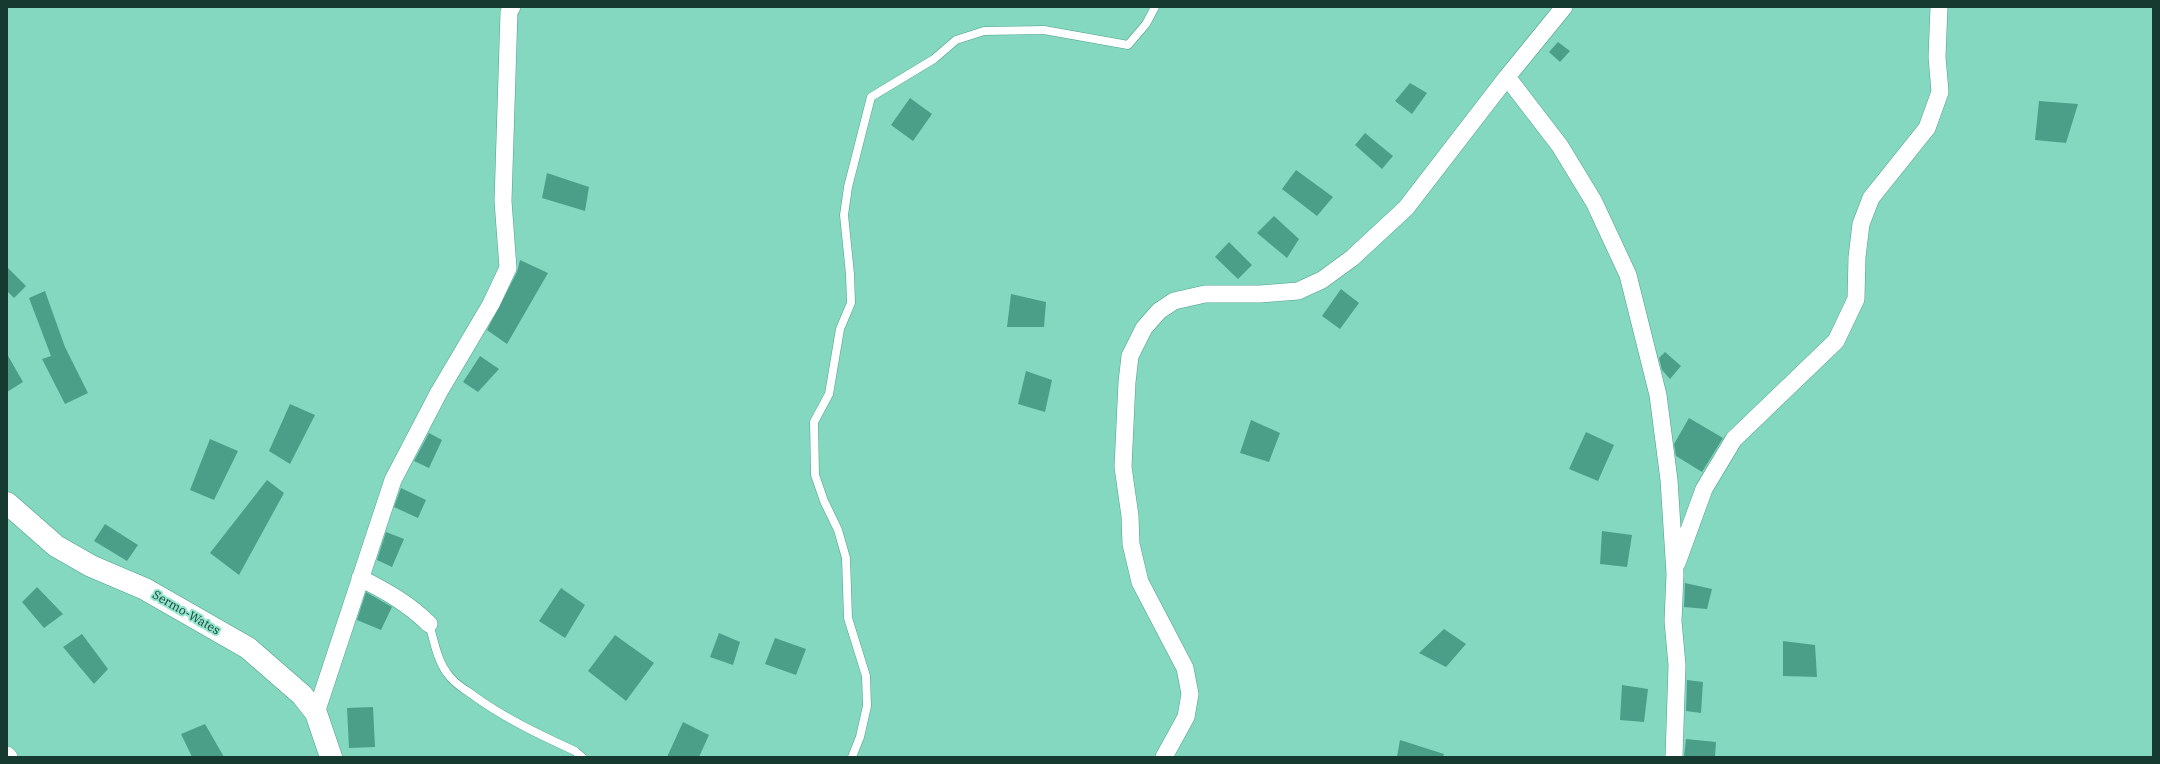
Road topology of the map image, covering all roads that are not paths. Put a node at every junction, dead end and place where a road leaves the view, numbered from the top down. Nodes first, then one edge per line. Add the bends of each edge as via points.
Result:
1 (512, 7) edge
2 (1155, 7) edge
3 (1564, 7) edge
4 (1939, 7) edge
5 (1507, 77) junction
6 (7, 503) edge
7 (1675, 569) junction
8 (360, 578) junction
9 (429, 624) joint
10 (316, 713) junction
11 (331, 757) edge
12 (582, 757) edge
13 (852, 757) edge
14 (1164, 757) edge
15 (1674, 757) edge

1 - 8 street via 509,12 506,46 503,201 508,268 491,304 439,392 393,480
2 - 13 lane via 1146,24 1128,45 1044,30 984,31 956,40 934,59 871,97 848,187 844,215 851,302 840,329 829,394 814,422 814,475 838,530 846,558 848,618 866,676 867,706 860,737
3 - 5 street
4 - 7 street via 1937,57 1940,92 1927,128 1871,198 1861,224 1856,299 1836,341 1734,438 1704,488
5 - 7 street via 1560,146 1594,202 1628,274 1658,395 1669,480
5 - 14 street via 1406,208 1380,234 1322,280 1298,291 1205,294 1174,301 1159,311 1144,328 1130,356 1127,382 1124,467 1131,544 1140,582 1185,668 1190,694 1186,717
6 - 10 main road, Sermo-Wates via 56,546 91,566 144,588 248,648 302,695
7 - 15 street via 1673,621 1677,665
8 - 9 street via 396,597
8 - 10 street
9 - 12 lane via 440,661 447,674 459,685 520,725 575,751
10 - 11 main road, Sermo-Wates

